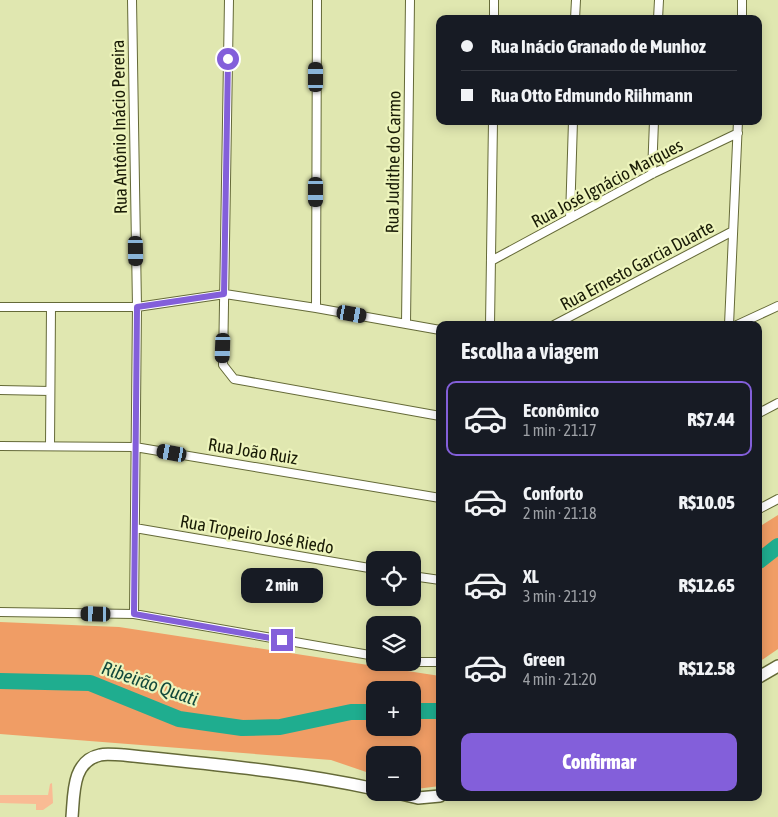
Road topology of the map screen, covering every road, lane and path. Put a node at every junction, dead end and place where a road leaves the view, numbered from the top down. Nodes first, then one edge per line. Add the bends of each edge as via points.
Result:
1 (132, 0) edge
2 (228, 0) edge
3 (316, 0) edge
4 (410, 0) edge
5 (494, 0) edge
6 (576, 0) edge
7 (658, 0) edge
8 (742, 0) edge
9 (494, 15) edge
10 (575, 15) edge
11 (658, 15) edge
12 (742, 15) edge
13 (493, 125) edge
14 (573, 125) edge
15 (654, 125) edge
16 (738, 125) edge
17 (738, 134) junction
18 (652, 174) junction
19 (570, 218) junction
20 (733, 231) junction
21 (491, 261) junction
22 (224, 294) junction
23 (778, 306) edge
24 (0, 307) edge
25 (51, 307) junction
26 (137, 307) junction
27 (316, 308) junction
28 (490, 321) edge
29 (562, 321) edge
30 (729, 321) edge
31 (746, 321) edge
32 (406, 324) junction
33 (436, 329) edge
34 (0, 390) edge
35 (50, 391) junction
36 (778, 403) edge
37 (762, 411) edge
38 (436, 415) edge
39 (0, 446) edge
40 (50, 446) junction
41 (135, 447) junction
42 (436, 497) edge
43 (778, 499) edge
44 (762, 507) edge
45 (135, 528) junction
46 (366, 567) edge
47 (421, 577) edge
48 (436, 579) edge
49 (0, 612) edge
50 (134, 614) junction
51 (366, 654) edge
52 (421, 662) edge
53 (436, 662) edge
54 (778, 666) edge
55 (762, 676) edge
56 (366, 787) edge
57 (436, 796) edge
58 (421, 798) edge
59 (72, 817) edge

1 - 26 street, Rua Antônio Inácio Pereira
2 - 22 street
3 - 27 street
4 - 32 street, Rua Judithe do Carmo
5 - 9 street
6 - 10 street
7 - 11 street
8 - 12 street
13 - 21 street
14 - 19 street
15 - 18 street
16 - 17 street
17 - 18 street, Rua José Ignácio Marques
17 - 20 street
18 - 19 street, Rua José Ignácio Marques
19 - 21 street, Rua José Ignácio Marques
20 - 29 street, Rua Ernesto Garcia Duarte
20 - 30 street
21 - 28 street
22 - 26 street
22 - 27 street
22 - 38 street via 223,365 234,379
23 - 31 street
24 - 25 street
25 - 26 street
25 - 35 street
26 - 41 street, Rua Antônio Inácio Pereira
27 - 32 street
32 - 33 street
34 - 35 street
35 - 40 street
36 - 37 street
39 - 40 street, Rua João Ruiz
40 - 41 street, Rua João Ruiz
41 - 42 street, Rua João Ruiz
41 - 45 street, Rua Antônio Inácio Pereira
43 - 44 street
45 - 46 street, Rua Tropeiro José Riedo
45 - 50 street, Rua Antônio Inácio Pereira
47 - 48 street
49 - 50 street
50 - 51 street
52 - 53 street
54 - 55 street
56 - 59 street via 293,774 100,755 86,762 78,772
57 - 58 street

